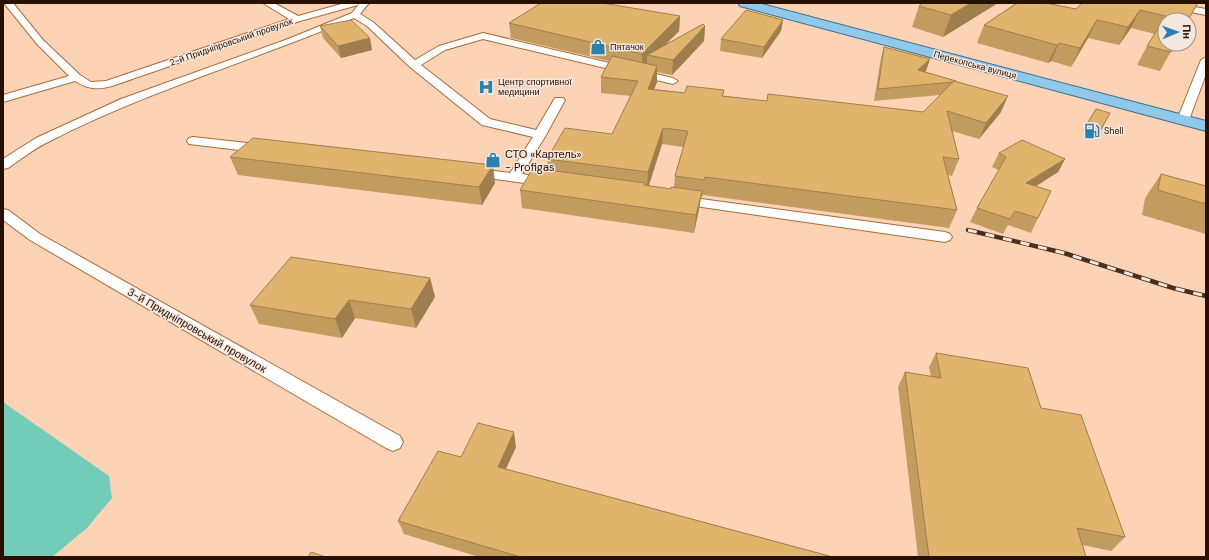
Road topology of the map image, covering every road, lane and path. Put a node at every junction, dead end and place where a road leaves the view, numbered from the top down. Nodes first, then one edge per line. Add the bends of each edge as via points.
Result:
1 (8, 3) edge
2 (267, 3) edge
3 (355, 3) edge
4 (365, 3) edge
5 (744, 3) edge
6 (1158, 3) edge
7 (1206, 12) edge
8 (355, 15) junction
9 (298, 19) junction
10 (1206, 60) edge
11 (414, 65) junction
12 (76, 77) junction
13 (672, 81) dead end
14 (3, 99) edge
15 (559, 100) dead end
16 (1182, 120) junction
17 (1206, 126) edge
18 (540, 135) junction
19 (193, 141) dead end
20 (279, 151) edge
21 (3, 165) edge
22 (459, 171) edge
23 (514, 177) junction
24 (561, 184) edge
25 (663, 198) edge
26 (3, 213) edge
27 (945, 237) dead end
28 (393, 442) dead end

1 - 12 street, 2-й Придніпровський провулок via 40,42
2 - 9 street
3 - 9 street, 2-й Придніпровський провулок
4 - 8 street
5 - 16 main road, Перекопська вулиця
6 - 7 street
8 - 11 street via 370,24
8 - 21 street via 291,41 124,101 40,141
9 - 12 street, 2-й Придніпровський провулок via 108,84 88,85
10 - 16 street
11 - 13 street via 442,48 483,36
11 - 18 street via 486,122
12 - 14 street
15 - 18 street
16 - 17 main road, Перекопська вулиця
18 - 23 street
19 - 20 street
22 - 23 street
23 - 24 street
25 - 27 street
26 - 28 street, 3-й Придніпровський провулок via 42,241

